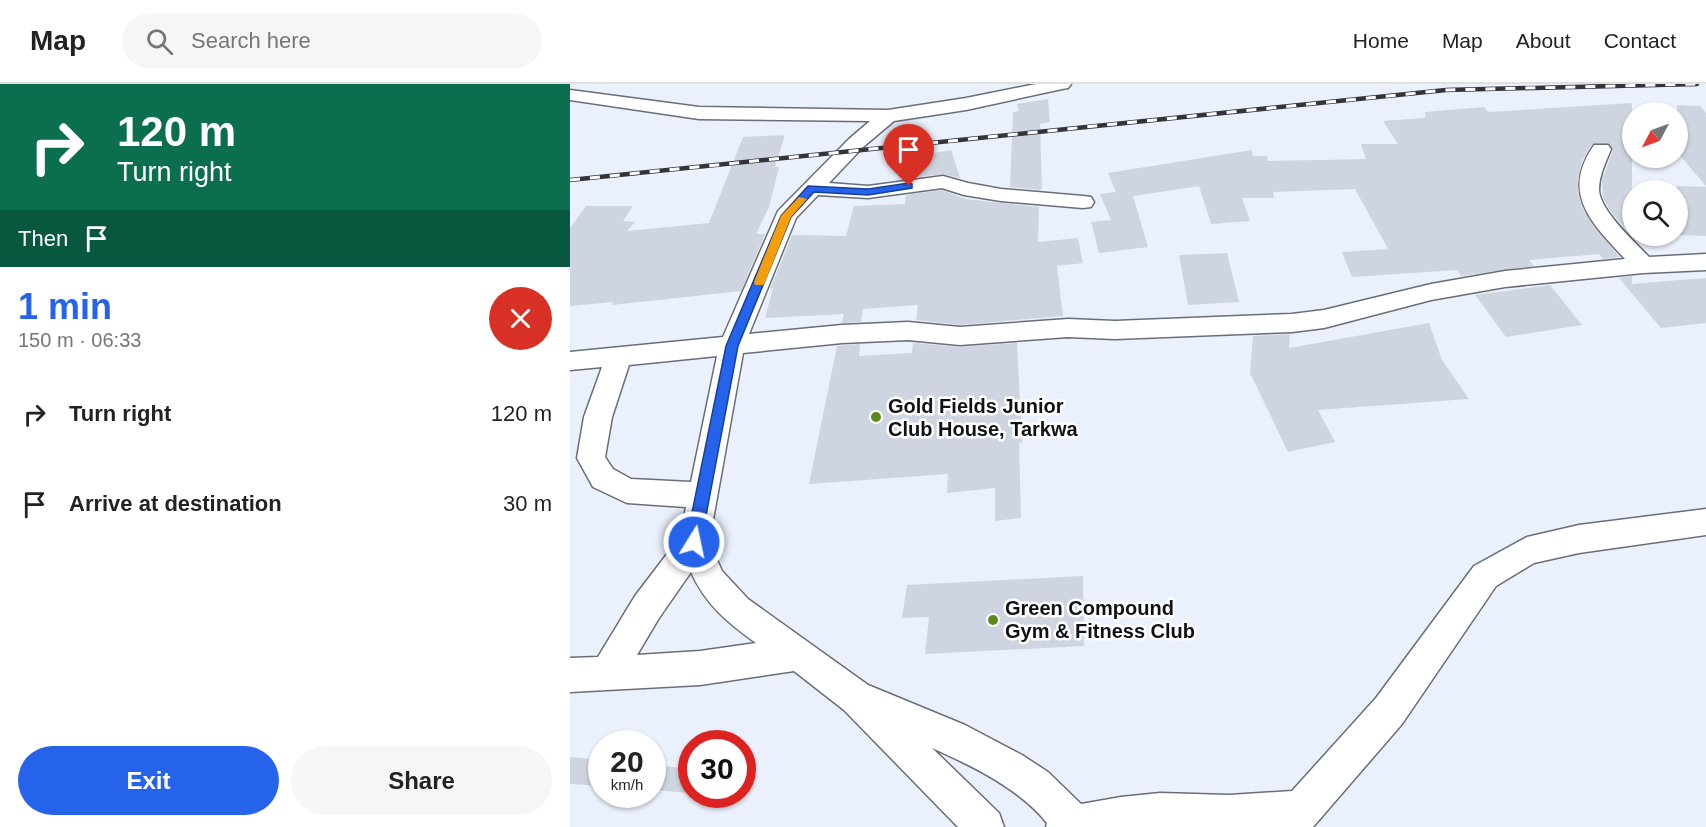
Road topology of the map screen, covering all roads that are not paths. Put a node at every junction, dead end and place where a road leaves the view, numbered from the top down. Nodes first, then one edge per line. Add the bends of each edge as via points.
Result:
1 (1062, 84) edge
2 (570, 95) edge
3 (591, 98) junction
4 (570, 103) edge
5 (888, 116) junction
6 (1601, 149) dead end
7 (812, 188) junction
8 (1083, 202) dead end
9 (1706, 262) edge
10 (1643, 265) junction
11 (732, 346) junction
12 (619, 355) junction
13 (570, 361) edge
14 (702, 495) junction
15 (1706, 522) edge
16 (694, 542) junction
17 (799, 654) junction
18 (607, 674) junction
19 (570, 675) edge
20 (856, 698) junction
21 (1296, 819) edge
22 (1071, 826) edge
23 (985, 827) edge

1 - 5 street
2 - 3 street
3 - 4 street
3 - 5 street via 699,113
5 - 7 street
6 - 10 street via 1589,181 1588,196
7 - 8 street via 868,192 943,182 1001,195
7 - 11 street via 786,216
9 - 10 street
10 - 11 street via 1505,279 1292,323 1115,330 1068,328 960,336 864,333
11 - 12 street
11 - 14 street
12 - 13 street
12 - 14 street via 598,417 591,458 603,478 627,491
14 - 16 street
15 - 21 street via 1527,550 1485,576 1389,711
16 - 17 street via 711,581 736,610
16 - 18 street
17 - 18 street via 700,668
17 - 20 street
18 - 19 street
20 - 22 street via 941,733 1029,779
20 - 23 street
21 - 22 street via 1160,812

